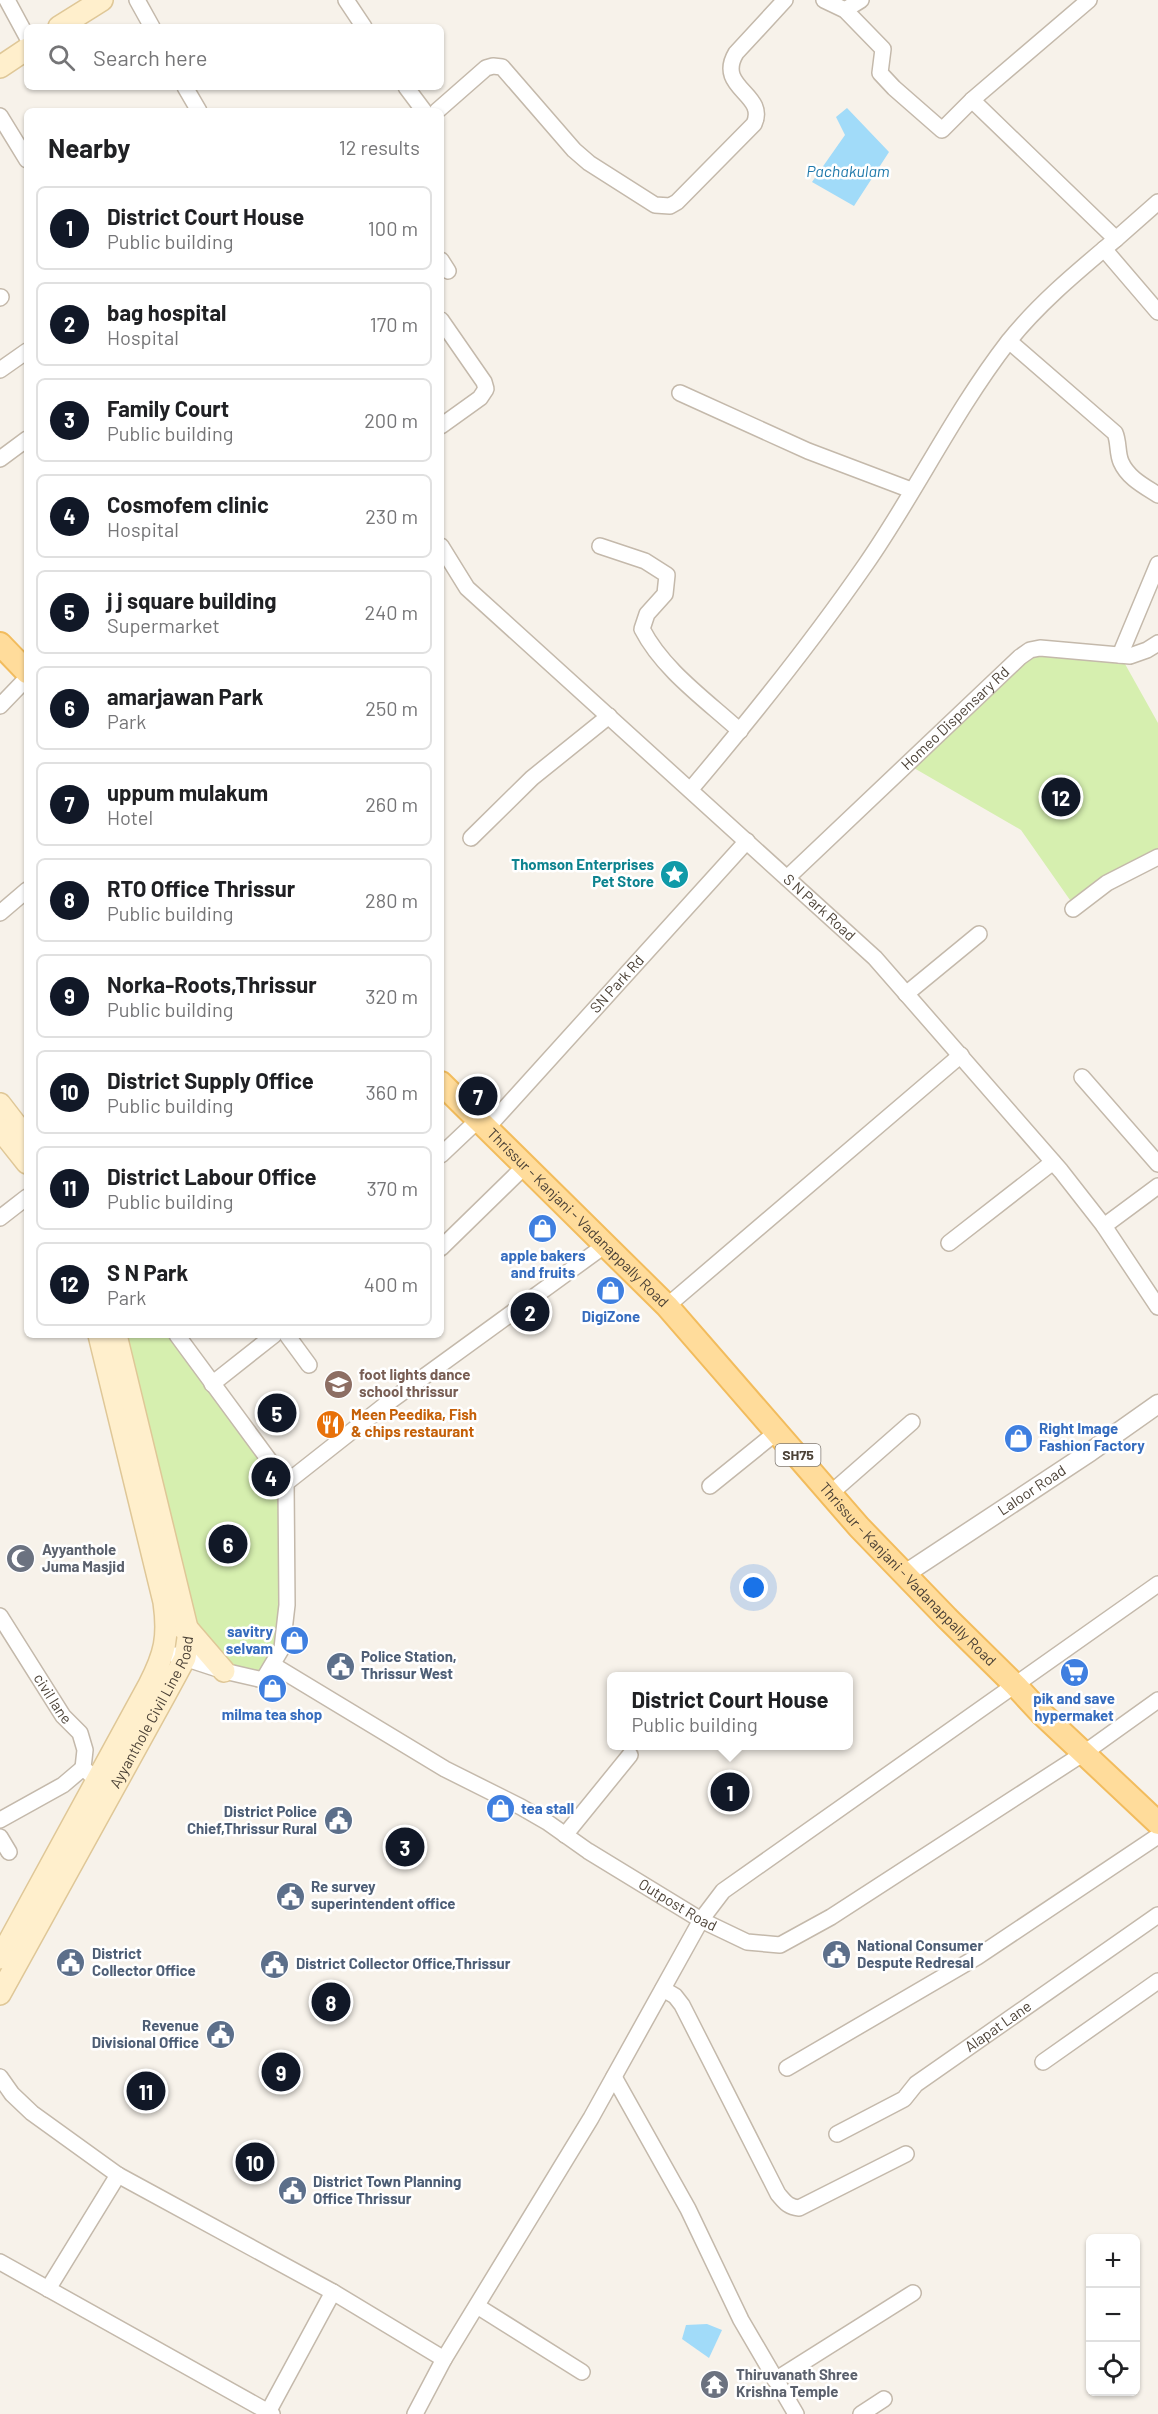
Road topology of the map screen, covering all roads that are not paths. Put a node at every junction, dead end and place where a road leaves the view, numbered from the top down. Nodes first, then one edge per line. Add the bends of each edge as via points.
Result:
1 (7, 0) edge
2 (102, 0) edge
3 (136, 0) edge
4 (346, 0) edge
5 (785, 0) edge
6 (824, 0) edge
7 (861, 0) edge
8 (1089, 0) edge
9 (844, 10) junction
10 (64, 24) edge
11 (150, 24) edge
12 (362, 24) edge
13 (24, 31) edge
14 (24, 51) edge
15 (2, 62) edge
16 (187, 90) edge
17 (408, 90) edge
18 (972, 100) junction
19 (197, 108) edge
20 (422, 108) edge
21 (440, 108) edge
22 (0, 116) edge
23 (24, 155) edge
24 (1158, 202) edge
25 (1110, 244) junction
26 (1158, 312) edge
27 (444, 324) edge
28 (1009, 341) junction
29 (24, 353) edge
30 (0, 370) edge
31 (680, 393) dead end
32 (444, 424) edge
33 (24, 440) edge
34 (0, 459) edge
35 (911, 490) junction
36 (1158, 495) edge
37 (600, 546) dead end
38 (445, 564) edge
39 (1158, 564) edge
40 (1158, 643) edge
41 (0, 644) edge
42 (1120, 655) junction
43 (24, 669) edge
44 (24, 681) edge
45 (0, 706) edge
46 (609, 716) junction
47 (740, 731) junction
48 (691, 789) junction
49 (471, 838) dead end
50 (747, 842) junction
51 (1158, 857) edge
52 (787, 878) junction
53 (24, 893) edge
54 (1073, 909) dead end
55 (0, 913) edge
56 (979, 934) dead end
57 (906, 994) junction
58 (961, 1055) junction
59 (1082, 1077) dead end
60 (444, 1086) edge
61 (0, 1104) edge
62 (482, 1124) junction
63 (0, 1129) edge
64 (24, 1135) edge
65 (444, 1153) edge
66 (24, 1159) edge
67 (1053, 1162) junction
68 (1158, 1164) edge
69 (525, 1166) junction
70 (1158, 1186) edge
71 (24, 1199) edge
72 (0, 1218) edge
73 (1104, 1226) junction
74 (949, 1243) dead end
75 (444, 1245) edge
76 (604, 1246) junction
77 (667, 1306) junction
78 (1158, 1307) edge
79 (100, 1338) edge
80 (117, 1338) edge
81 (180, 1338) edge
82 (270, 1338) edge
83 (289, 1338) edge
84 (309, 1365) dead end
85 (212, 1384) junction
86 (1158, 1404) edge
87 (912, 1422) dead end
88 (778, 1431) junction
89 (286, 1483) junction
90 (710, 1486) dead end
91 (831, 1493) junction
92 (905, 1574) junction
93 (1158, 1584) edge
94 (0, 1616) edge
95 (177, 1627) junction
96 (164, 1652) junction
97 (185, 1658) junction
98 (273, 1665) junction
99 (224, 1671) junction
100 (1016, 1686) junction
101 (1158, 1700) edge
102 (1084, 1753) junction
103 (630, 1755) dead end
104 (100, 1775) junction
105 (0, 1820) edge
106 (1158, 1823) edge
107 (565, 1835) junction
108 (1158, 1836) edge
109 (0, 1837) edge
110 (9, 1852) dead end
111 (1158, 1915) edge
112 (700, 1920) junction
113 (0, 1958) edge
114 (1158, 1981) edge
115 (663, 1989) junction
116 (0, 1994) edge
117 (1043, 2062) dead end
118 (788, 2068) dead end
119 (0, 2077) edge
120 (614, 2077) junction
121 (6, 2094) edge
122 (837, 2134) dead end
123 (906, 2154) dead end
124 (118, 2175) junction
125 (0, 2262) edge
126 (48, 2289) junction
127 (333, 2292) junction
128 (913, 2293) dead end
129 (477, 2306) junction
130 (444, 2359) junction
131 (582, 2372) dead end
132 (775, 2380) junction
133 (884, 2399) dead end
134 (269, 2413) edge
135 (415, 2414) edge
136 (796, 2414) edge
137 (861, 2414) edge

1 - 13 street
2 - 10 main road
3 - 11 street
4 - 12 street
5 - 21 street via 730,63 729,72 756,108 758,117 670,206 654,205 589,164 502,67 486,68
6 - 9 street
7 - 9 street
8 - 18 street
9 - 18 street via 883,49 880,73 942,130
14 - 15 main road
16 - 19 street
17 - 20 street
18 - 25 street
22 - 23 street
24 - 25 street
25 - 26 street
25 - 28 street via 1053,294
27 - 32 street via 486,389 480,398
28 - 35 street
28 - 36 street via 1115,433 1121,461 1128,472 1136,482
29 - 30 street
31 - 35 street via 808,451
33 - 34 street
35 - 47 street via 820,630
37 - 47 street via 645,561 667,575 665,594 647,614 642,629 669,667
38 - 46 street, S N Park Road
39 - 42 street
40 - 42 street, Homeo Dispensary Rd via 1130,656
41 - 43 main road
42 - 52 street, Homeo Dispensary Rd via 1030,650
44 - 45 street
46 - 48 street, S N Park Road
46 - 49 street via 532,778
47 - 48 street
48 - 50 street, S N Park Road
50 - 52 street, S N Park Road
50 - 62 street, SN Park Rd
51 - 54 street via 1107,883
52 - 57 street, S N Park Road via 875,958
53 - 55 street
56 - 57 street
57 - 58 street, S N Park Road
58 - 67 street, S N Park Road
58 - 77 street
59 - 68 street
60 - 62 main road, Thrissur - Kanjani - Vadanappally Road / SH75
61 - 64 main road
62 - 65 street, SN Park Rd
62 - 69 main road, Thrissur - Kanjani - Vadanappally Road / SH75
63 - 66 main road
67 - 73 street, S N Park Road
67 - 74 street
69 - 75 street
69 - 76 main road, Thrissur - Kanjani - Vadanappally Road / SH75
70 - 73 street
71 - 72 street
73 - 78 street, S N Park Road
76 - 77 main road, Thrissur - Kanjani - Vadanappally Road / SH75
76 - 89 street via 385,1405
77 - 88 main road, Thrissur - Kanjani - Vadanappally Road / SH75
79 - 95 main road, Ayyanthole Civil Line Road via 164,1602
80 - 95 main road, Ayyanthole Civil Line Road
81 - 85 street
82 - 85 street
83 - 84 street
85 - 89 street
86 - 92 street, Laloor Road
87 - 91 street
88 - 90 street
88 - 91 main road, Thrissur - Kanjani - Vadanappally Road / SH75
89 - 98 street via 287,1605 282,1648
91 - 92 main road, Thrissur - Kanjani - Vadanappally Road / SH75
92 - 100 main road, Thrissur - Kanjani - Vadanappally Road / SH75
93 - 100 street
94 - 104 street, civil lane via 63,1716 80,1733
95 - 96 main road, Ayyanthole Civil Line Road
95 - 97 main road, Ayyanthole Civil Line Road via 188,1638
95 - 99 main road
96 - 97 street
96 - 104 main road, Ayyanthole Civil Line Road
97 - 99 street
97 - 104 main road, Ayyanthole Civil Line Road
98 - 99 street via 263,1680
98 - 107 street, Outpost Road via 435,1764 521,1807
100 - 102 main road, Thrissur - Kanjani - Vadanappally Road / SH75
100 - 112 street via 723,1891
101 - 102 street, Outpost Road
102 - 106 main road, Thrissur - Kanjani - Vadanappally Road / SH75
102 - 112 street, Outpost Road via 831,1917 780,1944 747,1942
103 - 107 street
104 - 105 street via 63,1785
104 - 113 main road, Ayyanthole Civil Line Road
104 - 116 main road, Ayyanthole Civil Line Road
107 - 112 street, Outpost Road
108 - 118 street via 977,1957
109 - 110 street
111 - 122 street, Alapat Lane via 916,2084 904,2099
112 - 115 street
114 - 117 street
115 - 120 street
115 - 123 street via 682,2005 785,2203 799,2208
119 - 121 street
120 - 129 street
120 - 132 street via 688,2209 741,2320
121 - 124 street
124 - 126 street
124 - 127 street
125 - 126 street
126 - 134 street
127 - 130 street
127 - 134 street
128 - 132 street
129 - 130 street
129 - 131 street
130 - 135 street
132 - 136 street
133 - 137 street

